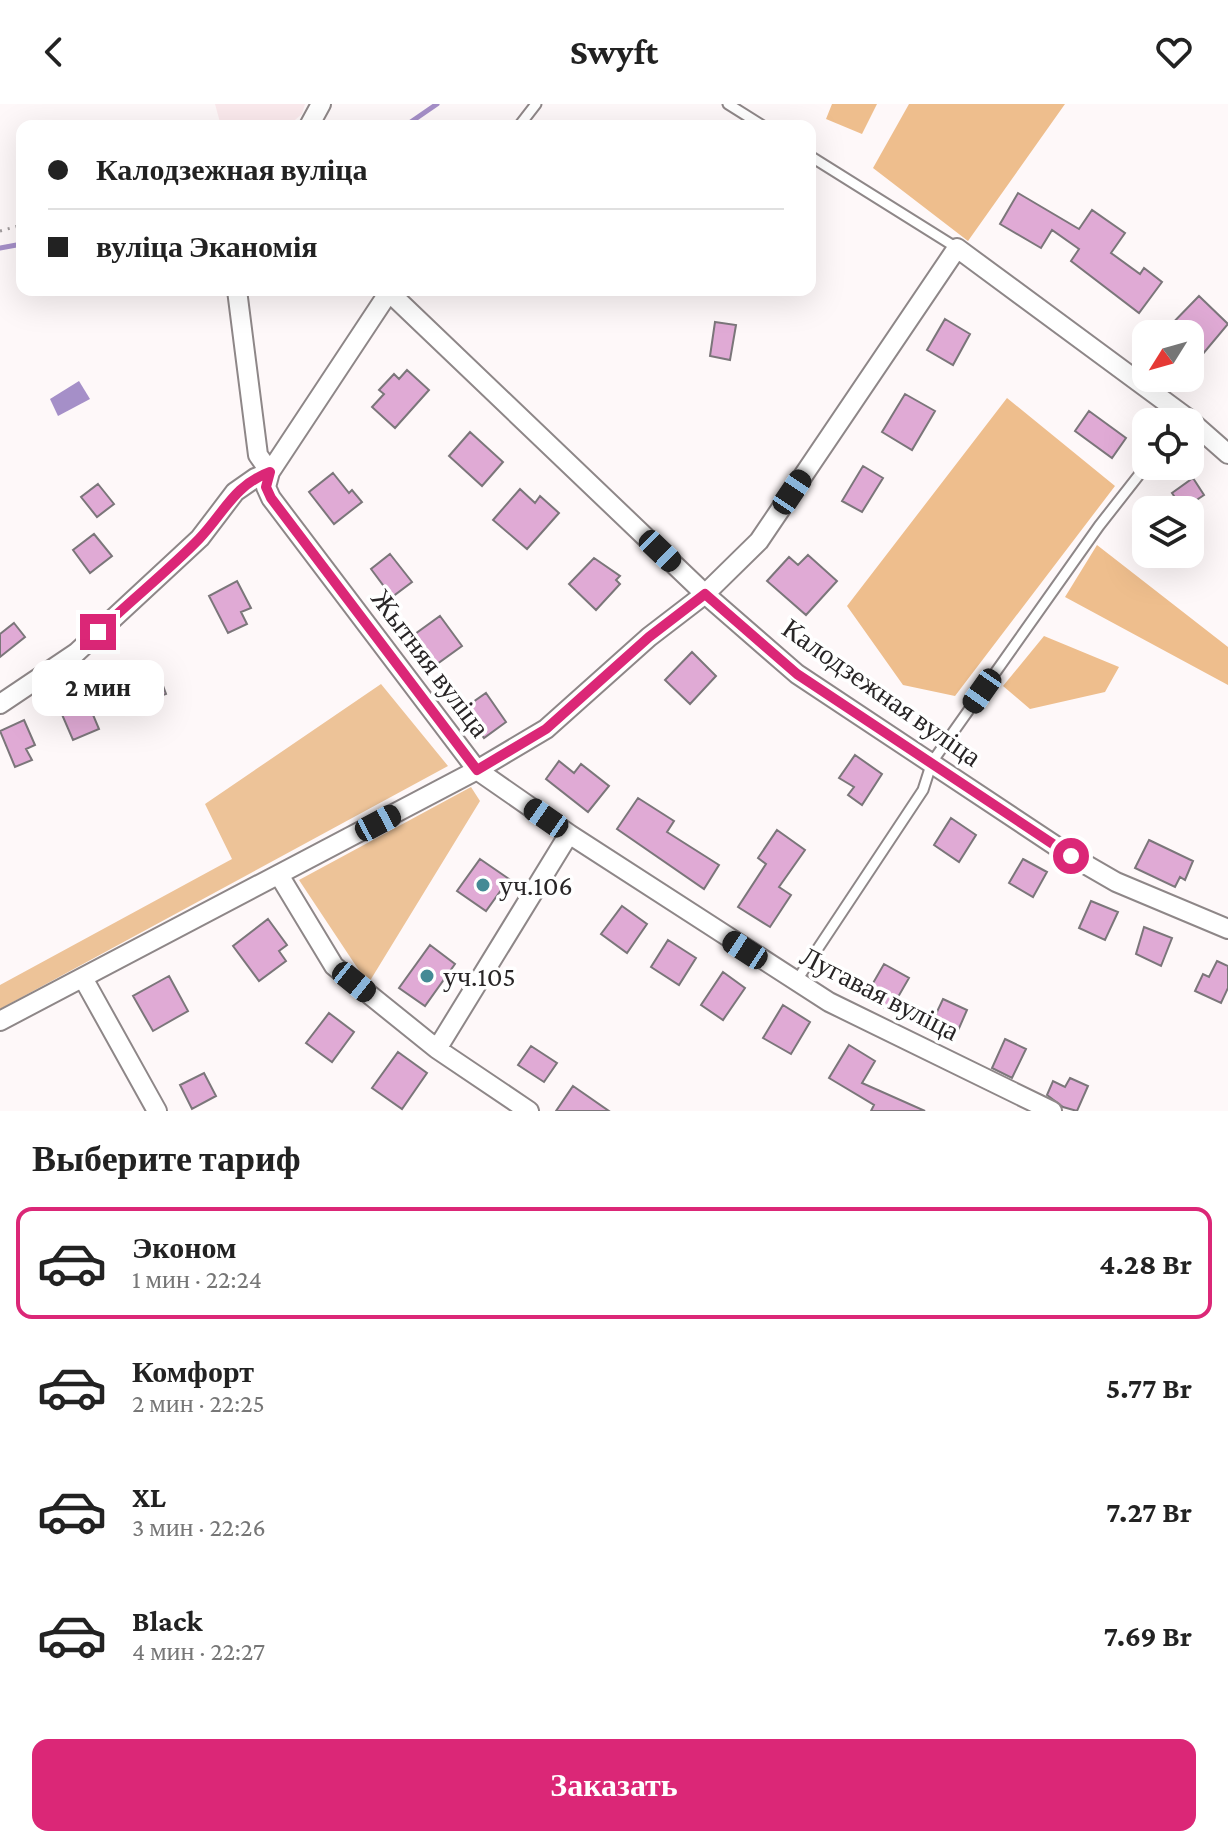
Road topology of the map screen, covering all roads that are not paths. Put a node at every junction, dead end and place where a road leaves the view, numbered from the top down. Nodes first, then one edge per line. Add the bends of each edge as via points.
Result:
1 (536, 104) edge
2 (728, 104) edge
3 (524, 120) edge
4 (753, 120) edge
5 (816, 160) edge
6 (957, 248) junction
7 (238, 296) edge
8 (387, 296) edge
9 (395, 296) edge
10 (1169, 408) edge
11 (1204, 435) edge
12 (1228, 454) edge
13 (270, 472) junction
14 (1135, 480) edge
15 (705, 594) junction
16 (0, 704) edge
17 (932, 762) junction
18 (477, 770) junction
19 (569, 834) junction
20 (279, 875) junction
21 (1228, 929) edge
22 (83, 978) junction
23 (795, 983) junction
24 (0, 1021) edge
25 (437, 1049) junction
26 (157, 1111) edge
27 (529, 1111) edge
28 (1052, 1111) edge

1 - 3 lane
2 - 4 lane
5 - 6 lane
6 - 10 street
6 - 15 street via 759,541
7 - 13 street, Жытняя вуліца via 258,455
8 - 13 street, Калодзежная вуліца
9 - 15 street, Калодзежная вуліца
11 - 12 street
13 - 16 street via 235,492 200,538 76,653
13 - 18 street, Жытняя вуліца via 266,487 271,498
14 - 17 lane
15 - 17 street, Калодзежная вуліца via 797,674
15 - 18 street via 546,729
17 - 21 street, Калодзежная вуліца via 1116,882
17 - 23 lane via 923,790
18 - 19 street, Жытняя вуліца
18 - 20 street
19 - 23 street, Лугавая вуліца
19 - 25 street
20 - 22 street
20 - 25 street via 334,966
22 - 24 street
22 - 26 street
23 - 28 street, Лугавая вуліца
25 - 27 street

